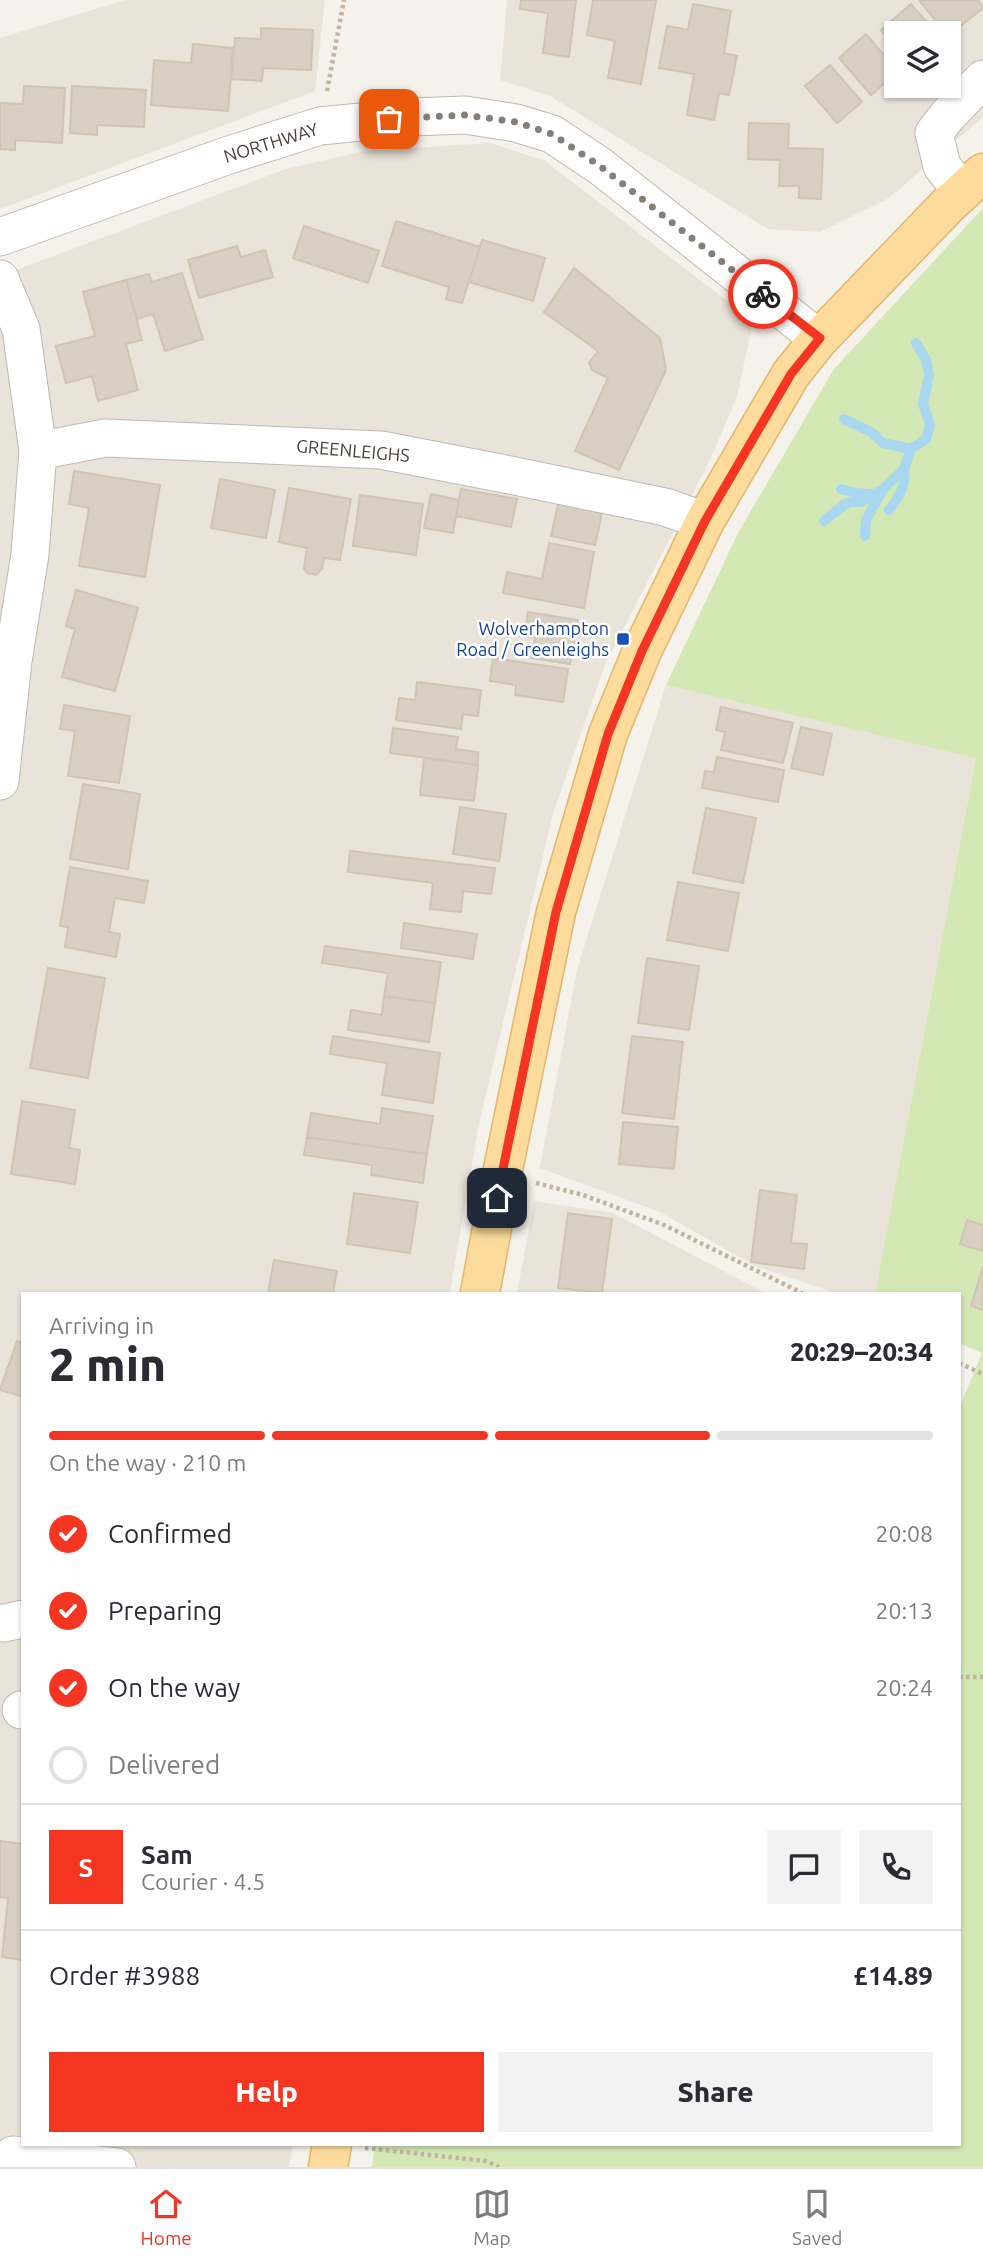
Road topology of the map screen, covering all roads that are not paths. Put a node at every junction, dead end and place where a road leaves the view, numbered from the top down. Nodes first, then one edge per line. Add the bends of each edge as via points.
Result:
1 (983, 79) edge
2 (973, 183) edge
3 (0, 237) edge
4 (0, 279) edge
5 (820, 338) junction
6 (38, 451) junction
7 (705, 521) junction
8 (0, 781) edge
9 (480, 1292) edge
10 (347, 2146) edge
11 (13, 2155) dead end
12 (117, 2167) edge
13 (328, 2167) edge

1 - 2 street via 934,133 942,166
2 - 5 main road
3 - 5 street, NORTHWAY via 320,126 465,115 516,122 552,134 600,166
4 - 6 street via 21,329
5 - 7 main road via 791,374
6 - 7 street, GREENLEIGHS via 105,438 381,450 665,507
6 - 8 street via 30,554
7 - 9 main road via 608,734 556,912
10 - 13 main road
11 - 12 street

